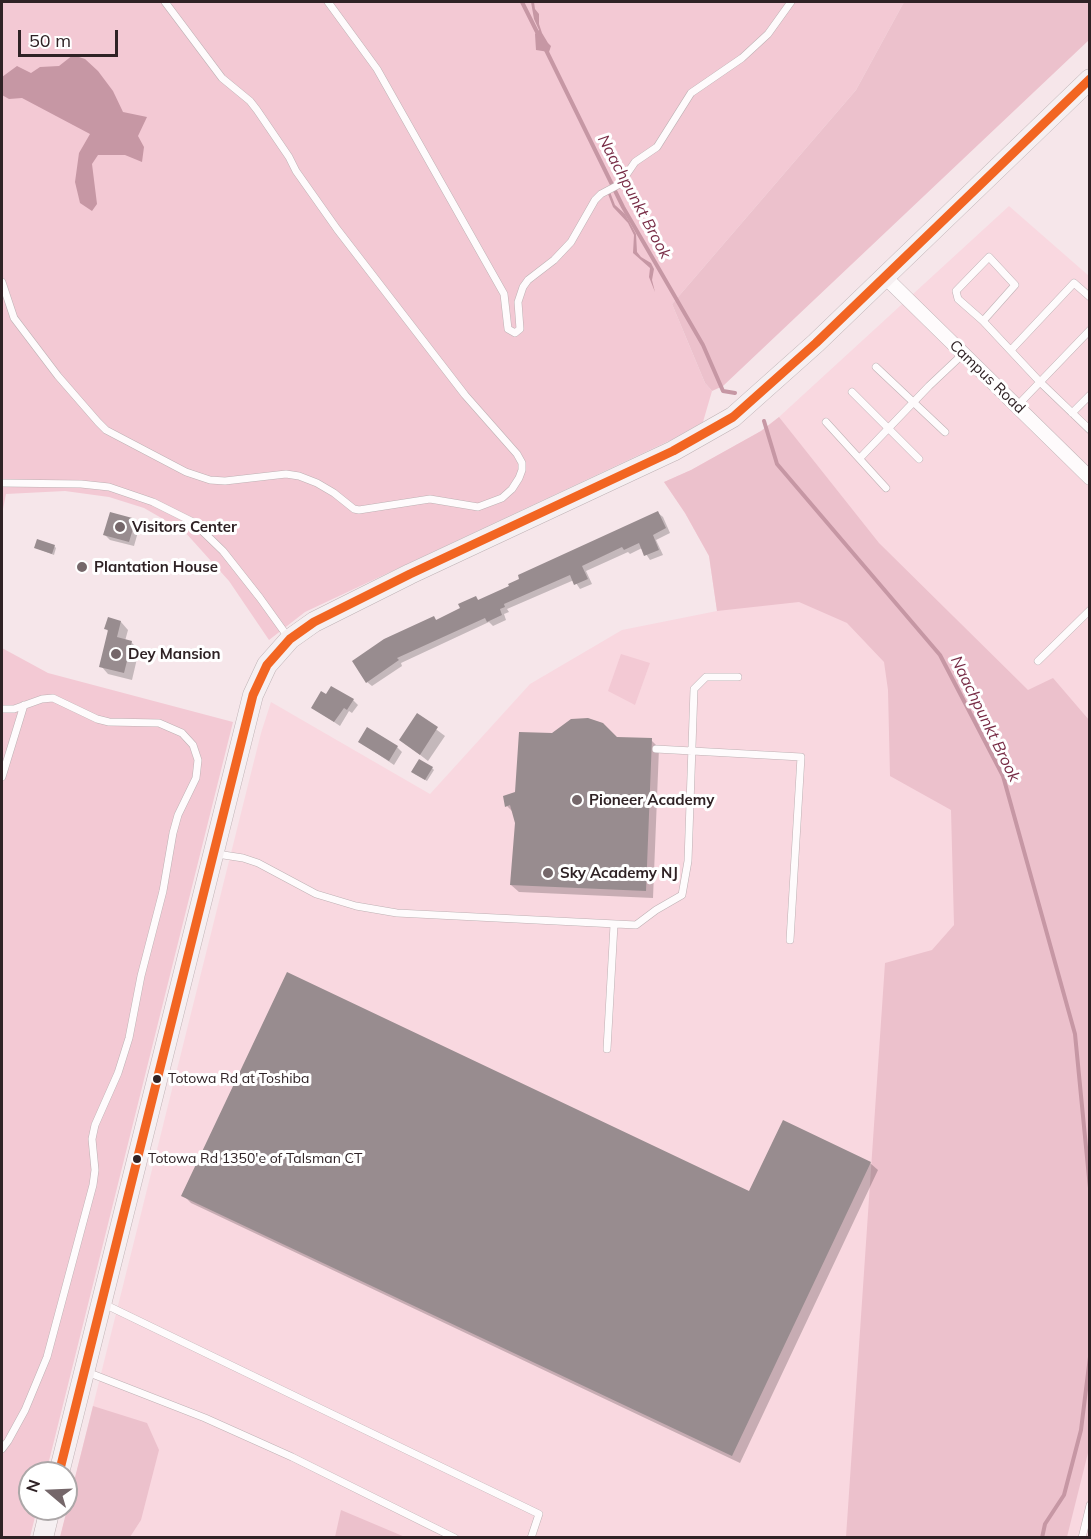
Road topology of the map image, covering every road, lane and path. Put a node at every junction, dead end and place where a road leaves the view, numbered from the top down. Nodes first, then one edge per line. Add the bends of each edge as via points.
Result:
1 (165, 2) edge
2 (328, 2) edge
3 (790, 2) edge
4 (1089, 79) edge
5 (884, 276) junction
6 (2, 282) edge
7 (1089, 297) edge
8 (983, 321) junction
9 (1089, 330) edge
10 (1011, 350) junction
11 (963, 354) junction
12 (876, 367) dead end
13 (1040, 382) junction
14 (852, 392) dead end
15 (1089, 395) edge
16 (914, 402) junction
17 (1017, 406) junction
18 (1072, 413) junction
19 (826, 422) dead end
20 (888, 428) junction
21 (1089, 430) edge
22 (945, 432) dead end
23 (860, 458) junction
24 (919, 459) dead end
25 (1089, 478) edge
26 (2, 483) edge
27 (886, 488) dead end
28 (1089, 610) edge
29 (290, 639) junction
30 (1038, 661) dead end
31 (738, 677) dead end
32 (24, 705) junction
33 (2, 709) edge
34 (656, 749) dead end
35 (690, 752) junction
36 (2, 777) edge
37 (214, 853) junction
38 (614, 925) junction
39 (790, 940) dead end
40 (607, 1049) dead end
41 (102, 1303) junction
42 (85, 1371) junction
43 (2, 1449) edge
44 (62, 1461) edge
45 (1089, 1505) edge
46 (47, 1521) edge
47 (43, 1538) edge
48 (455, 1538) edge
49 (531, 1538) edge
50 (1082, 1538) edge

1 - 6 lane via 222,78 250,101 337,229 465,395 517,454 522,463 519,478 502,498 478,507 430,499 359,510 299,476 225,481 186,472 106,430 98,422 14,318
2 - 3 lane via 377,69 504,294 507,323 511,332 518,333 518,302 528,280 571,242 595,200 618,185 635,162 657,147 691,93 742,58 768,34
4 - 5 main road
5 - 11 street, Campus Road
5 - 29 main road via 759,396 725,422 641,467 410,574 314,622
7 - 10 lane via 1074,283
8 - 8 lane via 958,299 956,291 989,257 1015,285
8 - 10 lane
9 - 13 lane
10 - 13 lane
11 - 16 lane
11 - 17 street, Campus Road
12 - 16 lane
13 - 17 lane
13 - 18 lane
14 - 20 lane
15 - 18 lane
16 - 20 lane
16 - 22 lane
17 - 25 street, Campus Road
18 - 21 lane
19 - 23 lane
20 - 23 lane
20 - 24 lane
23 - 27 lane
26 - 29 lane via 109,487 153,502 193,522 223,551
28 - 30 lane
29 - 37 main road via 267,665 253,695
31 - 35 lane via 705,677 694,689
32 - 33 lane
32 - 36 lane
32 - 43 lane via 52,698 109,722 159,723 182,733 194,745 198,769 173,833 129,1038 95,1125 93,1185 47,1357 25,1410
34 - 35 lane
35 - 38 lane via 688,861 682,896 636,925
35 - 39 lane via 801,757
37 - 38 lane via 258,863 316,894 356,906 397,913
37 - 41 main road
38 - 40 lane
41 - 42 main road
41 - 49 lane via 539,1514
42 - 44 main road
42 - 48 lane via 234,1431
45 - 50 lane
46 - 47 main road

